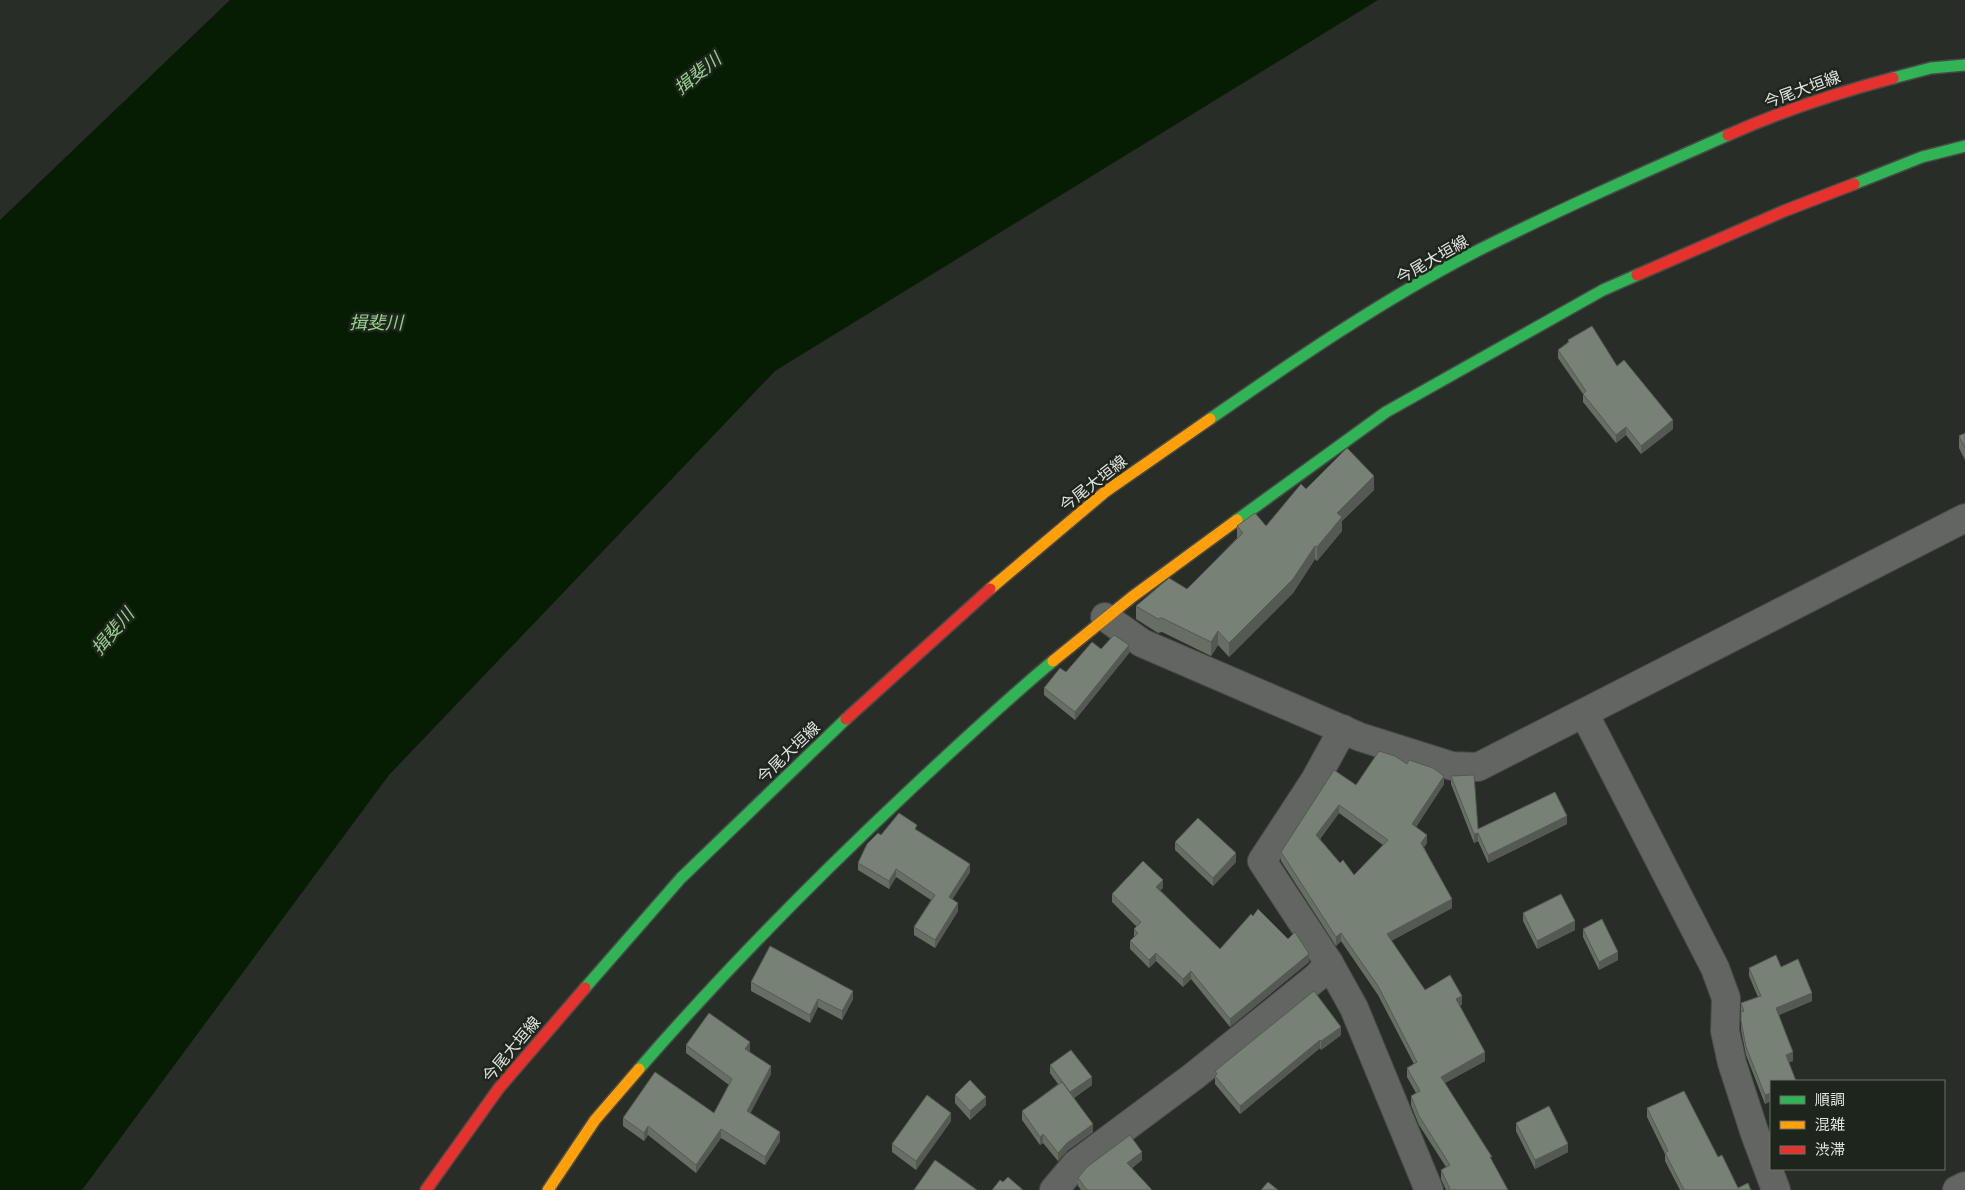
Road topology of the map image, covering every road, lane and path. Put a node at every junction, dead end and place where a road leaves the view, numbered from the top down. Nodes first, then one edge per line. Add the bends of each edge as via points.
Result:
1 (1965, 65) edge
2 (1965, 146) edge
3 (1965, 518) edge
4 (1105, 618) junction
5 (1584, 713) junction
6 (1343, 729) junction
7 (1329, 963) junction
8 (1965, 1186) edge
9 (426, 1190) edge
10 (548, 1190) edge
11 (1054, 1190) edge
12 (1429, 1190) edge
13 (1776, 1190) edge
14 (1957, 1190) edge

1 - 9 main road, 今尾大垣線 via 1931,68 1840,92 1776,114 1624,181 1472,254 1320,342 1105,492 888,679 681,878 499,1088
2 - 4 main road via 1922,157 1784,211 1603,290 1386,412
3 - 5 street
4 - 6 street via 1142,643
4 - 10 main road via 1006,700 840,855 706,992 595,1120
5 - 6 street via 1478,767 1452,766
5 - 13 street via 1716,968 1726,998 1725,1032 1732,1063
6 - 7 street via 1315,780 1262,861
7 - 11 street via 1317,977 1201,1070 1076,1164
7 - 12 street via 1354,1008
8 - 14 street

